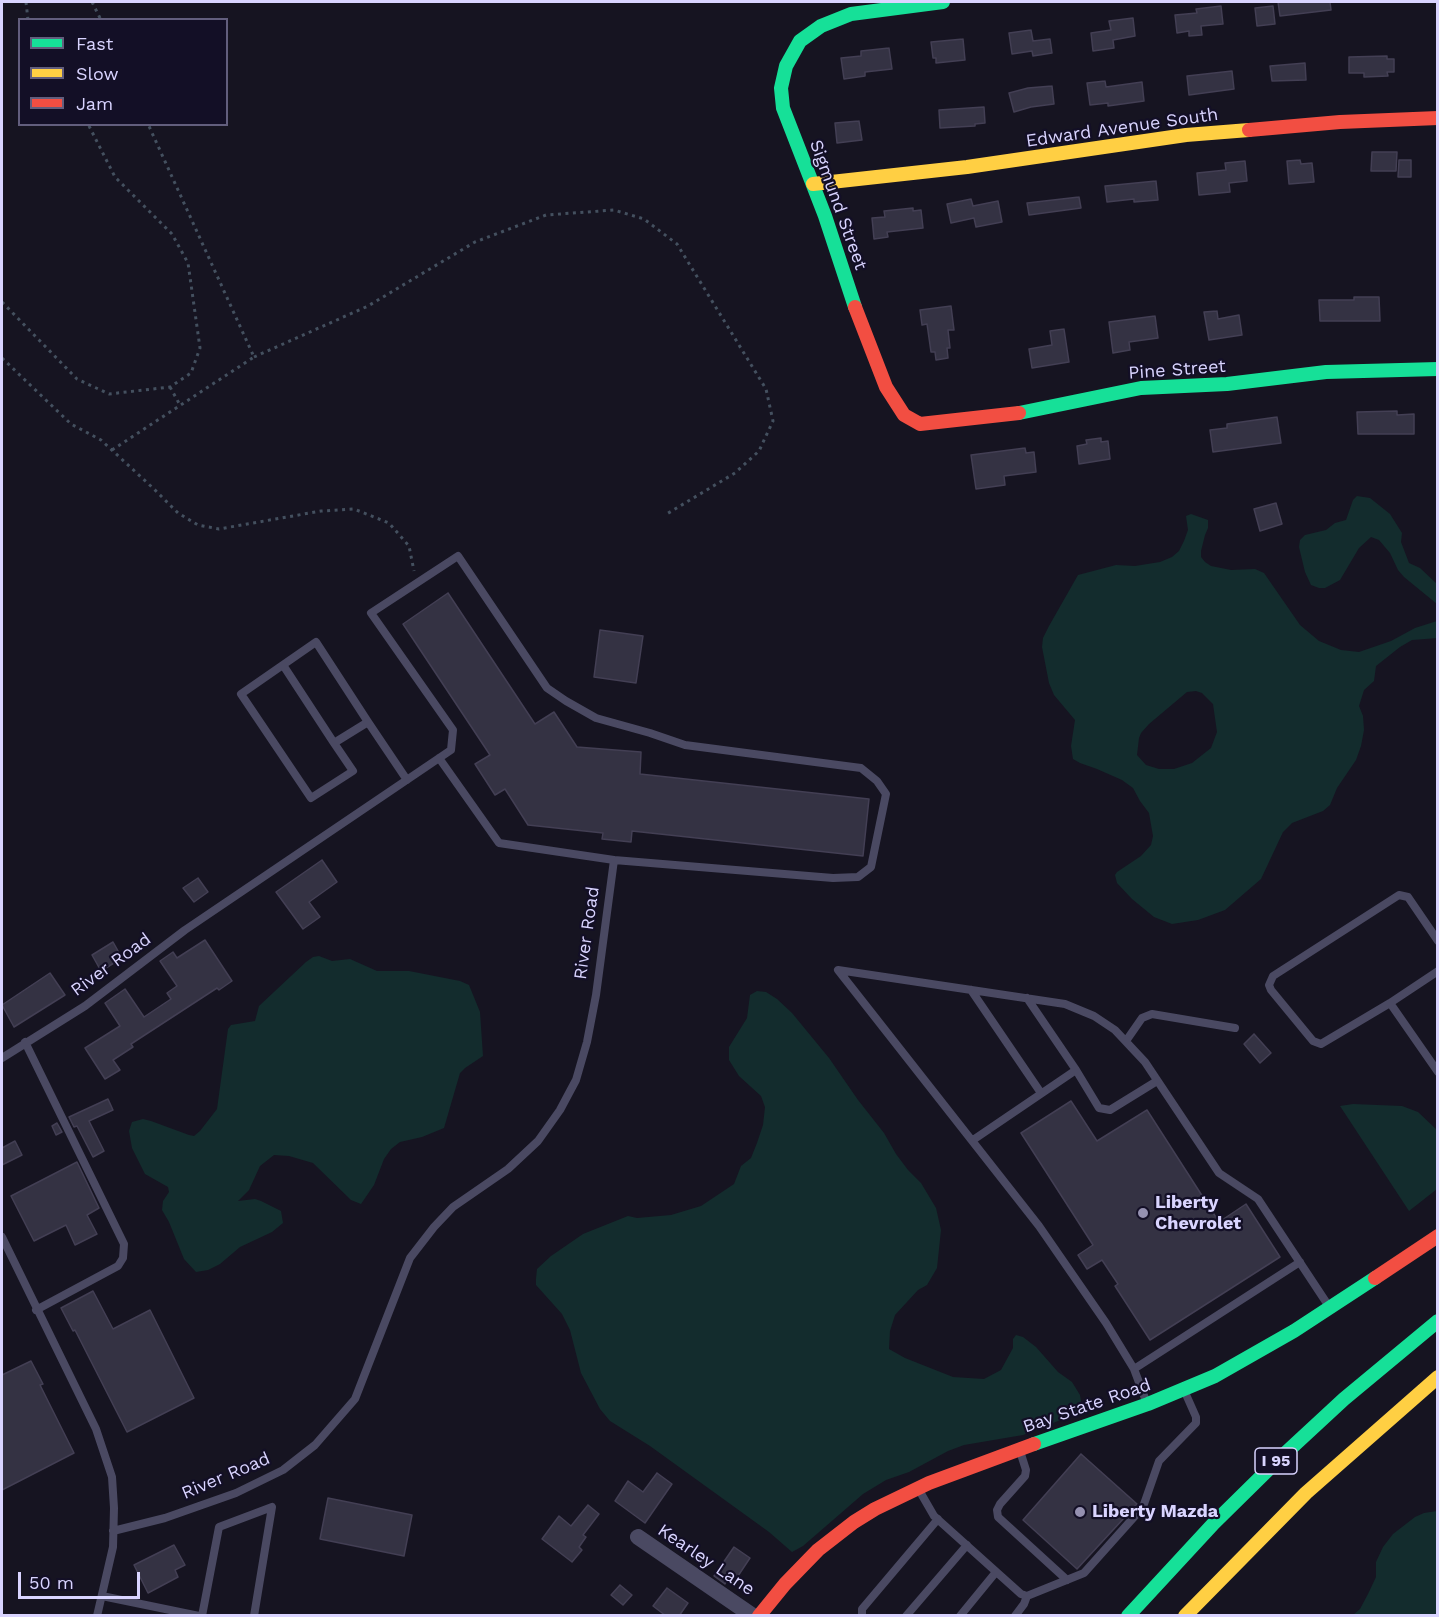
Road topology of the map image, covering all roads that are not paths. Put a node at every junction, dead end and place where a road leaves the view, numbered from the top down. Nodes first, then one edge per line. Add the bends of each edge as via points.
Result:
1 (943, 2) edge
2 (1437, 118) edge
3 (813, 184) junction
4 (1437, 369) edge
5 (920, 424) joint
6 (283, 665) junction
7 (368, 722) junction
8 (334, 743) junction
9 (439, 758) junction
10 (407, 780) junction
11 (614, 860) junction
12 (1437, 941) edge
13 (1437, 971) edge
14 (971, 990) junction
15 (1027, 998) junction
16 (1390, 1003) junction
17 (1235, 1028) dead end
18 (1126, 1041) junction
19 (25, 1042) junction
20 (2, 1058) edge
21 (1076, 1070) junction
22 (1437, 1072) edge
23 (1157, 1082) junction
24 (1041, 1093) junction
25 (973, 1140) junction
26 (1437, 1236) edge
27 (2, 1237) edge
28 (1300, 1262) junction
29 (1329, 1308) junction
30 (36, 1310) junction
31 (1437, 1321) edge
32 (1134, 1370) junction
33 (1437, 1377) edge
34 (1184, 1390) junction
35 (1148, 1404) junction
36 (1020, 1449) junction
37 (918, 1488) junction
38 (938, 1519) junction
39 (113, 1531) junction
40 (638, 1537) dead end
41 (967, 1545) junction
42 (996, 1572) junction
43 (1067, 1580) junction
44 (102, 1596) junction
45 (1027, 1596) junction
46 (97, 1616) edge
47 (201, 1616) edge
48 (254, 1616) edge
49 (753, 1616) edge
50 (759, 1616) edge
51 (862, 1616) edge
52 (906, 1616) edge
53 (960, 1616) edge
54 (1015, 1616) edge
55 (1128, 1616) edge
56 (1185, 1616) edge

1 - 3 main road, Sigmund Street via 851,14 800,40 786,66 781,88 783,108
2 - 3 main road, Edward Avenue South via 1186,135 968,167
3 - 5 main road, Sigmund Street via 886,387 904,415
4 - 5 main road, Pine Street via 1326,372 1227,384 1141,388 1032,411
6 - 7 lane via 316,642
6 - 8 lane
6 - 8 lane via 241,693 311,798 353,771
7 - 8 lane
7 - 10 lane
9 - 10 lane, River Road
9 - 11 lane via 499,843
9 - 11 lane via 451,750 453,730 371,613 458,556 547,688 596,718 685,745 861,768 886,794 870,867 858,877
10 - 19 lane, River Road via 185,930 85,1006
11 - 39 lane, River Road via 596,995 576,1080 538,1141 508,1169 453,1207 410,1258 355,1399 315,1445 283,1470 236,1493
12 - 16 lane via 1408,897 1399,895 1273,976 1269,983 1319,1044
13 - 16 lane
14 - 15 lane
14 - 24 lane
14 - 25 lane via 838,970
15 - 18 lane via 1077,1008
15 - 21 lane
16 - 22 lane
17 - 18 lane via 1149,1015 1142,1018
18 - 23 lane
19 - 20 lane, River Road
19 - 30 lane via 124,1244 118,1266
21 - 23 lane via 1095,1104 1103,1110 1112,1109
21 - 24 lane
23 - 28 lane via 1218,1173 1257,1197
24 - 25 lane
25 - 32 lane via 1039,1226
26 - 29 main road, Bay State Road
27 - 30 lane
28 - 29 lane
28 - 32 lane
29 - 34 main road, Bay State Road via 1239,1364
30 - 39 lane via 96,1429 111,1477
31 - 55 main road, I 95 via 1276,1461
32 - 35 lane
33 - 56 main road, I 95 via 1306,1493
34 - 35 main road, Bay State Road
34 - 43 lane via 1196,1423 1159,1461 1143,1507 1086,1571
35 - 36 main road, Bay State Road
36 - 37 main road, Bay State Road
36 - 43 lane via 1026,1474 1000,1504 998,1517
37 - 38 lane
37 - 50 main road, Bay State Road via 874,1509 831,1539 802,1565
38 - 41 lane
38 - 51 lane via 862,1609
39 - 44 lane
40 - 49 street, Kearley Lane
41 - 42 lane
41 - 52 lane
42 - 45 lane
42 - 53 lane
43 - 45 lane
44 - 46 lane
44 - 47 lane
45 - 54 lane
47 - 48 lane via 219,1527 272,1508

